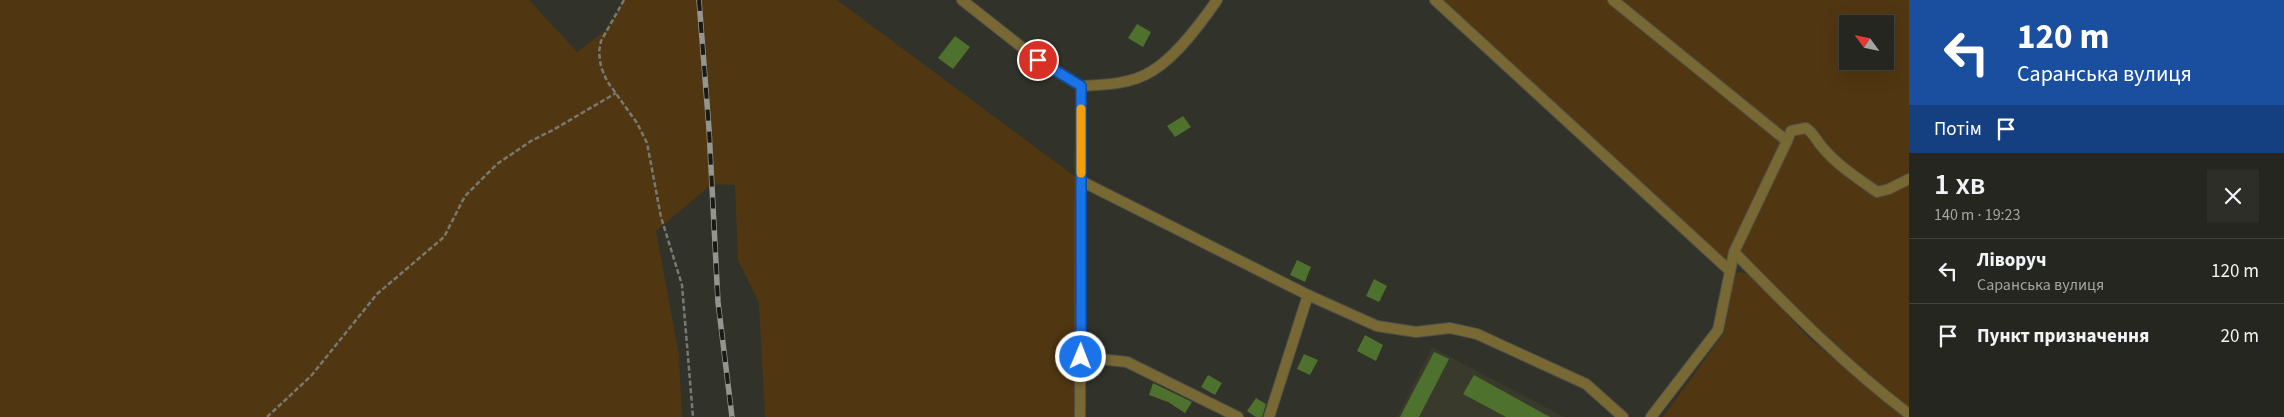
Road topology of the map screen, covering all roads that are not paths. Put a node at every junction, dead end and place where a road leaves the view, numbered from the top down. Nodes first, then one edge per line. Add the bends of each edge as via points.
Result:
1 (962, 0) edge
2 (1217, 0) edge
3 (1435, 0) edge
4 (1613, 0) edge
5 (1081, 86) junction
6 (1787, 141) junction
7 (1909, 179) edge
8 (1081, 181) junction
9 (1734, 252) junction
10 (1729, 270) junction
11 (1308, 295) junction
12 (1081, 357) junction
13 (1909, 414) edge
14 (1080, 417) edge
15 (1238, 417) edge
16 (1268, 417) edge
17 (1623, 417) edge
18 (1651, 417) edge

1 - 5 street via 1038,60
2 - 5 street via 1202,21 1152,71 1130,80
3 - 10 street
4 - 6 street
5 - 8 street
6 - 7 street via 1791,131 1806,128 1812,131 1824,149 1877,192 1889,190
6 - 9 street
8 - 11 street
8 - 12 street
9 - 10 street
9 - 13 street via 1812,332
10 - 18 street via 1718,330
11 - 16 street
11 - 17 street via 1377,326 1416,332 1450,328 1477,334 1586,384
12 - 14 street
12 - 15 street via 1127,362

